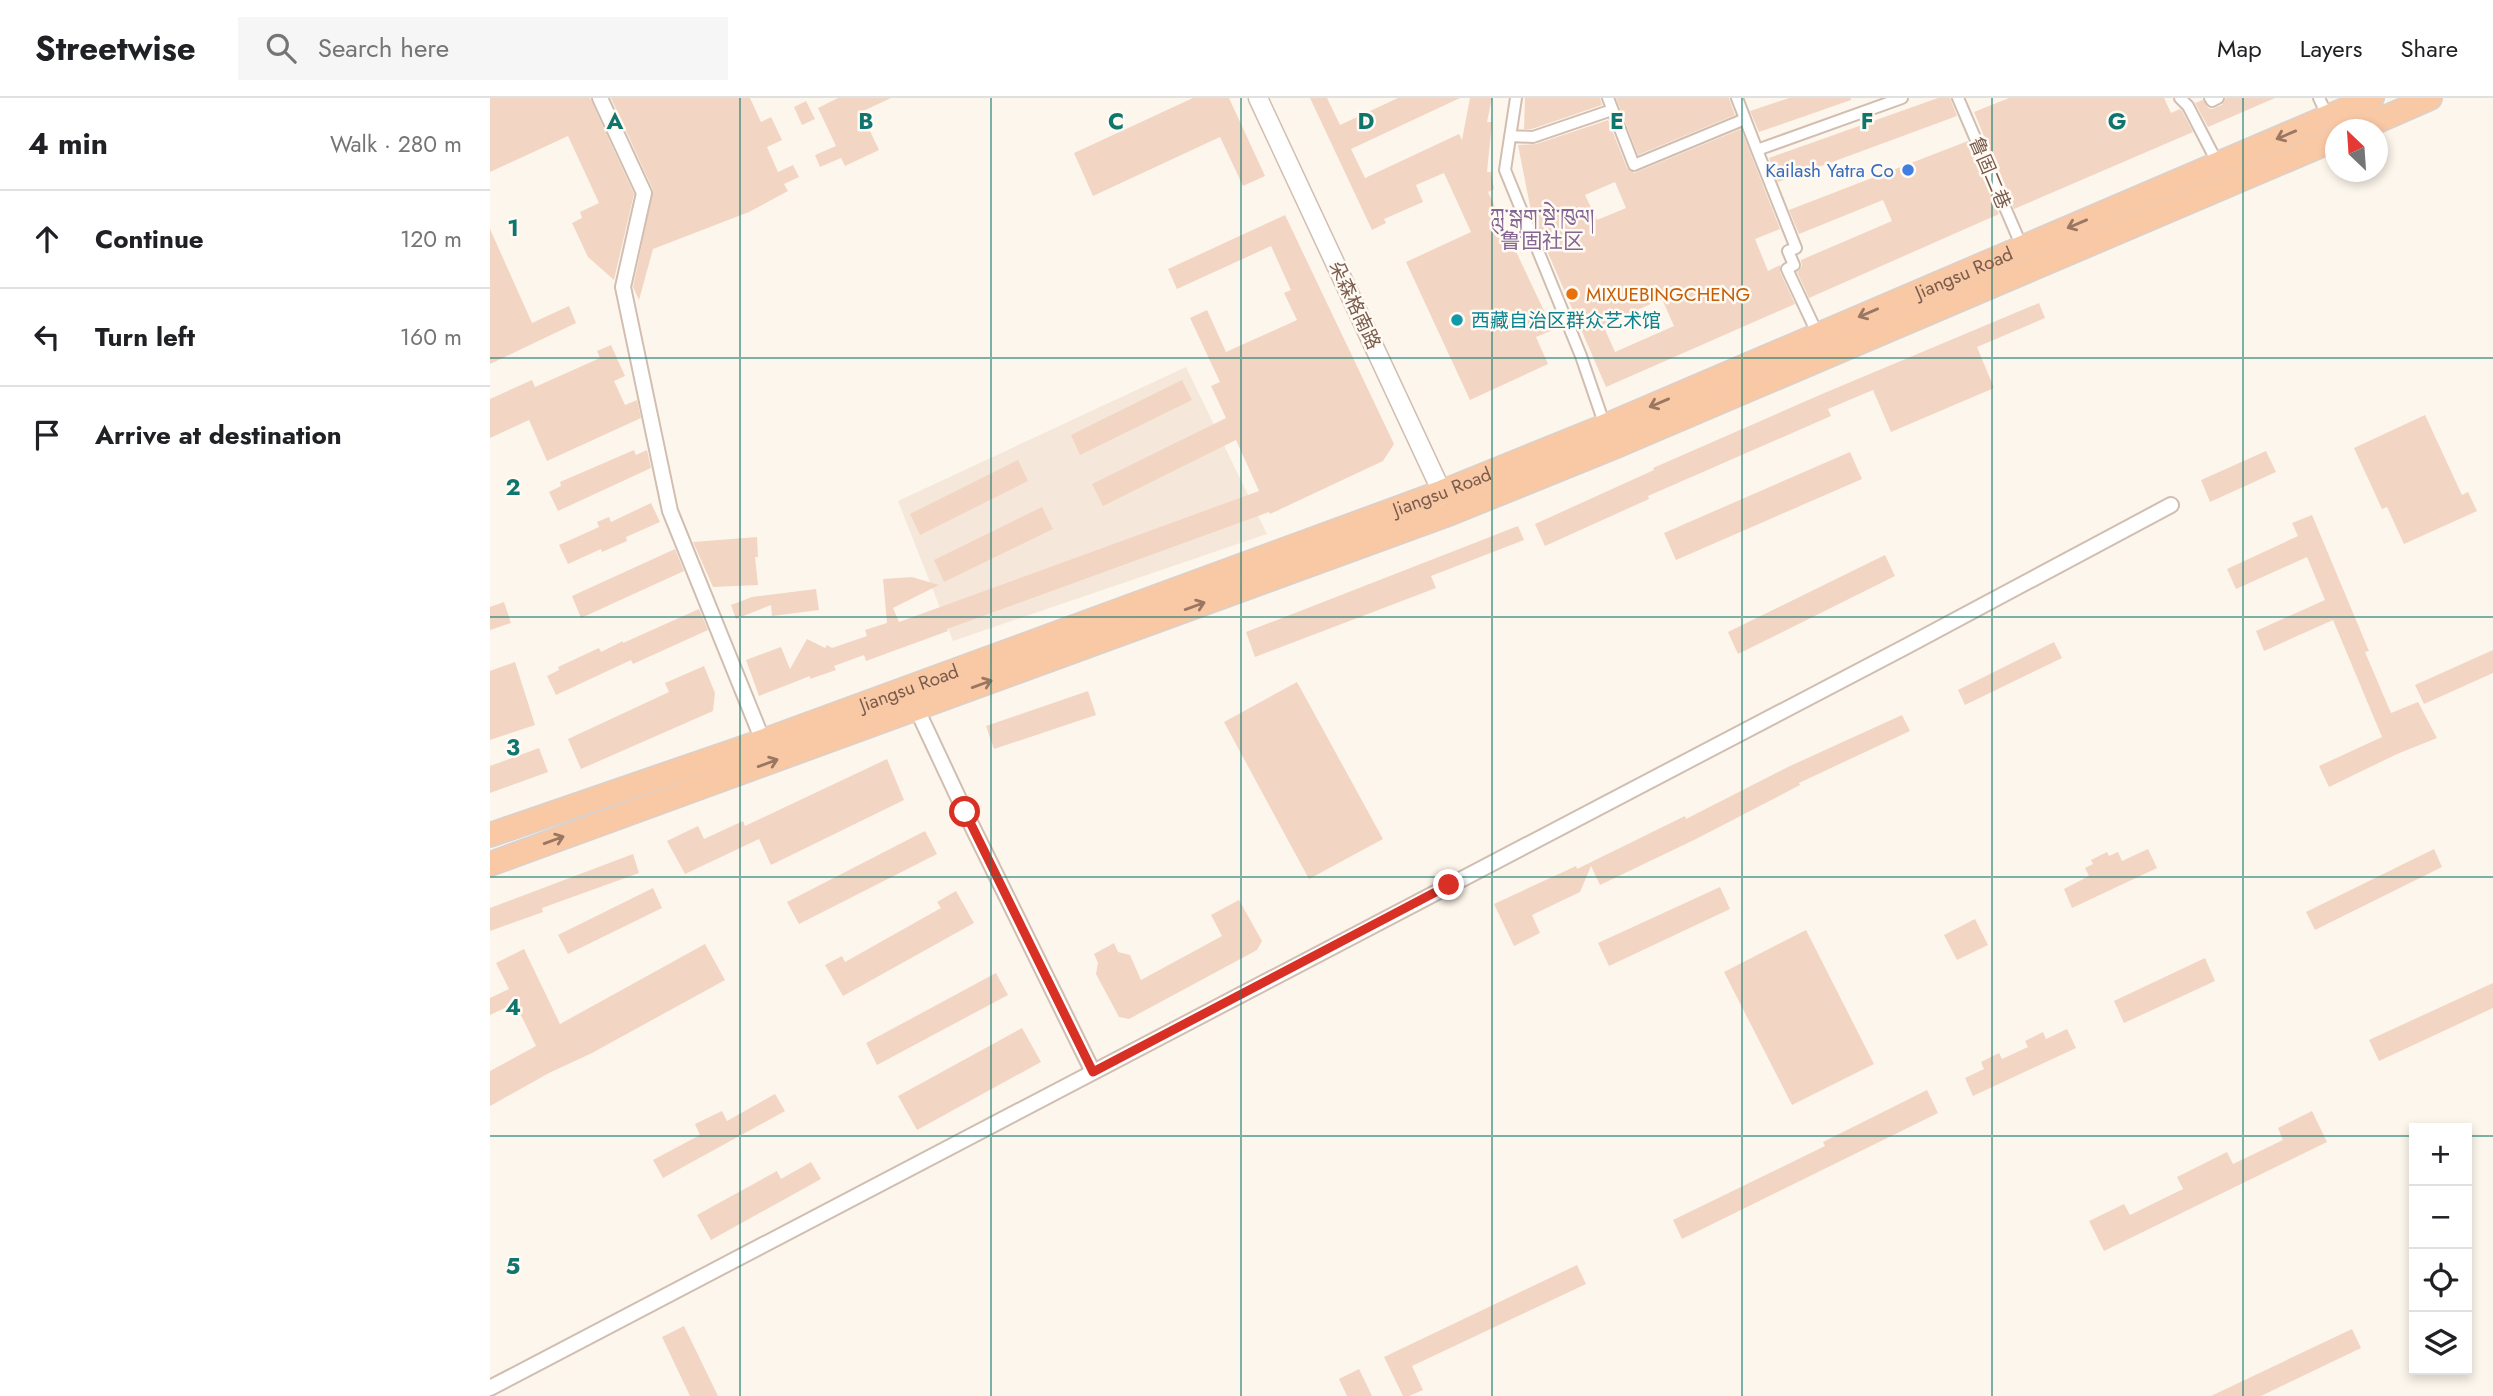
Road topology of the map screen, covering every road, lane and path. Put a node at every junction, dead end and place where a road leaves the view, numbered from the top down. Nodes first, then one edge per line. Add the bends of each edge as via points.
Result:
1 (600, 98) edge
2 (1258, 98) edge
3 (1516, 98) edge
4 (1608, 98) edge
5 (1737, 98) edge
6 (1902, 98) edge
7 (1958, 98) edge
8 (2210, 98) edge
9 (2218, 98) edge
10 (2372, 98) edge
11 (2430, 98) edge
12 (2187, 100) edge
13 (2324, 107) edge
14 (1612, 110) junction
15 (2382, 119) edge
16 (1741, 121) junction
17 (1510, 136) junction
18 (2325, 144) edge
19 (1757, 150) junction
20 (2218, 164) junction
21 (2022, 247) junction
22 (1818, 335) junction
23 (1605, 426) junction
24 (1446, 502) junction
25 (2171, 505) dead end
26 (907, 687) junction
27 (917, 708) junction
28 (763, 741) junction
29 (490, 835) edge
30 (490, 864) edge
31 (1093, 1072) junction
32 (490, 1388) edge

1 - 28 street via 644,193 622,287 670,511
2 - 24 street, 朵森格南路
3 - 17 street
4 - 14 street
5 - 16 street
6 - 19 street
7 - 21 street, 鲁固二巷
8 - 9 street
10 - 13 highway, Jiangsu Road
11 - 15 highway
12 - 20 street
13 -> 20 highway, Jiangsu Road
14 - 16 street via 1634,165
14 - 17 street via 1533,137
16 - 19 street
17 - 23 street via 1505,170
18 - 24 highway, Jiangsu Road via 1626,442
19 - 22 street via 1796,248 1788,251 1794,265 1787,269
20 -> 21 highway, Jiangsu Road
21 -> 22 highway, Jiangsu Road
22 -> 23 highway, Jiangsu Road
23 - 24 highway, Jiangsu Road
24 - 26 highway, Jiangsu Road
27 -> 24 highway, Jiangsu Road
25 - 31 street
26 - 27 street
26 - 28 highway, Jiangsu Road
30 -> 27 highway, Jiangsu Road
27 - 31 street
28 - 29 highway, Jiangsu Road
31 - 32 street

